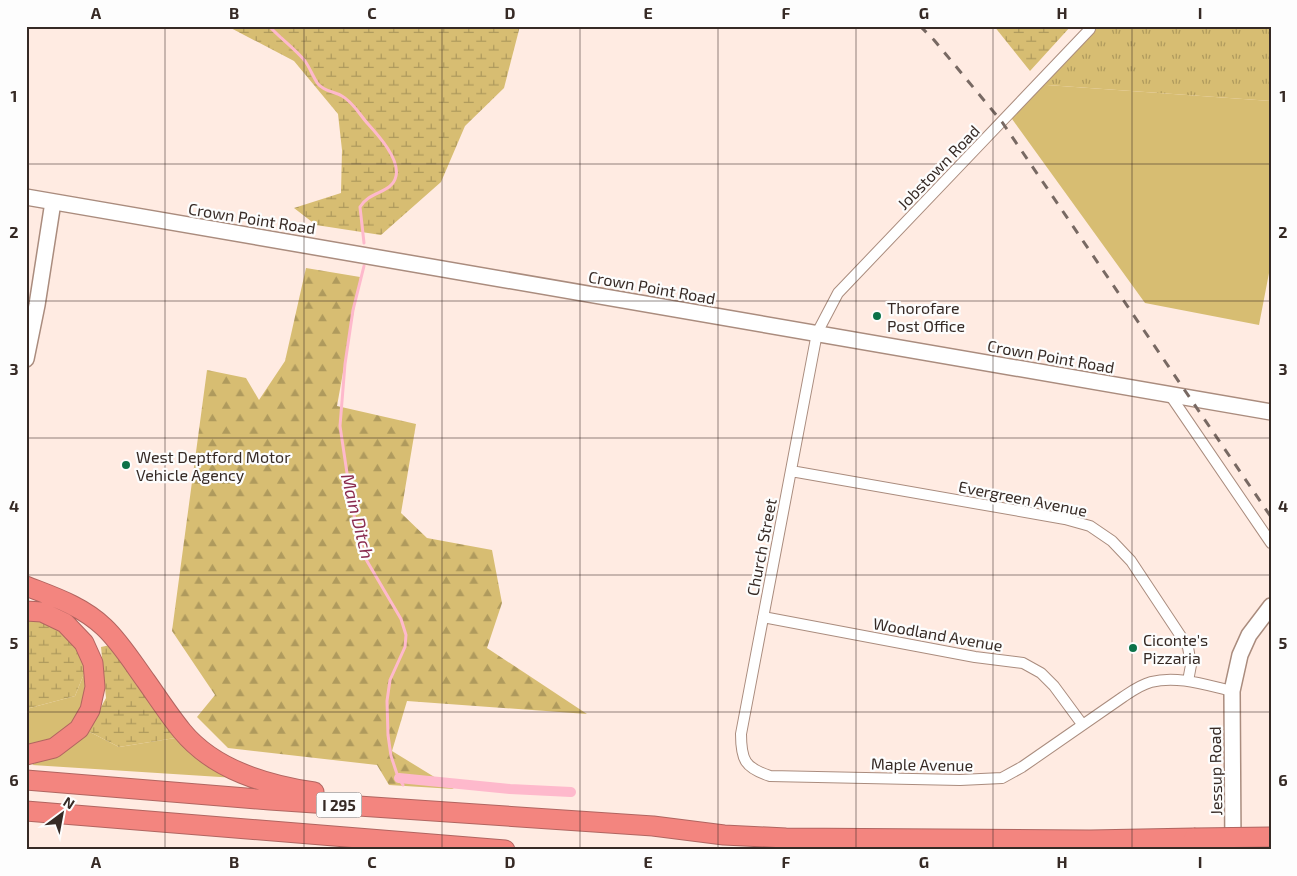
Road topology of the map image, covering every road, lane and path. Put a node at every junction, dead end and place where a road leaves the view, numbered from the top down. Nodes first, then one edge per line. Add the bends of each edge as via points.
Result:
1 (1090, 29) dead end
2 (26, 197) edge
3 (53, 202) junction
4 (817, 333) junction
5 (26, 359) edge
6 (1170, 395) junction
7 (1271, 412) edge
8 (791, 471) junction
9 (1271, 543) edge
10 (26, 586) edge
11 (1271, 606) edge
12 (26, 611) edge
13 (764, 617) junction
14 (1188, 681) junction
15 (1232, 691) junction
16 (1082, 724) junction
17 (26, 755) edge
18 (748, 766) joint
19 (26, 780) edge
20 (26, 811) edge
21 (26, 823) edge
22 (653, 826) junction
23 (1271, 837) edge
24 (423, 844) junction
25 (357, 850) edge
26 (394, 850) edge
27 (505, 850) edge
28 (1233, 850) edge

1 - 4 street, Jobstown Road via 838,293
2 - 3 main road, Crown Point Road
3 - 4 main road, Crown Point Road
3 - 5 main road
4 - 6 main road, Crown Point Road
4 - 8 street, Church Street
6 - 7 main road, Crown Point Road
6 - 9 street
8 - 13 street, Church Street
8 - 14 street, Evergreen Avenue via 1090,526 1112,542 1130,562 1188,647 1191,665
10 - 22 highway via 70,603 103,626 199,748 239,773 262,782 331,795 586,812
11 - 15 main road, Jessup Road via 1249,635 1240,655
12 - 17 highway via 42,612 65,622 84,643 93,663 95,687 90,710 79,729 54,748
13 - 16 street, Woodland Avenue via 974,657 1023,663 1041,673 1054,686
13 - 18 street, Church Street via 741,734 741,751
14 - 15 street, Maple Avenue
14 - 16 street, Maple Avenue via 1161,680 1138,687
15 - 28 main road, Jessup Road
16 - 18 street, Maple Avenue via 1002,778 770,776
19 - 22 highway, I 295
20 - 24 highway, I 295
21 - 25 highway
22 - 23 highway, I 295, bridge via 724,835 796,838 1090,840
24 - 26 highway
24 - 27 highway, I 295

